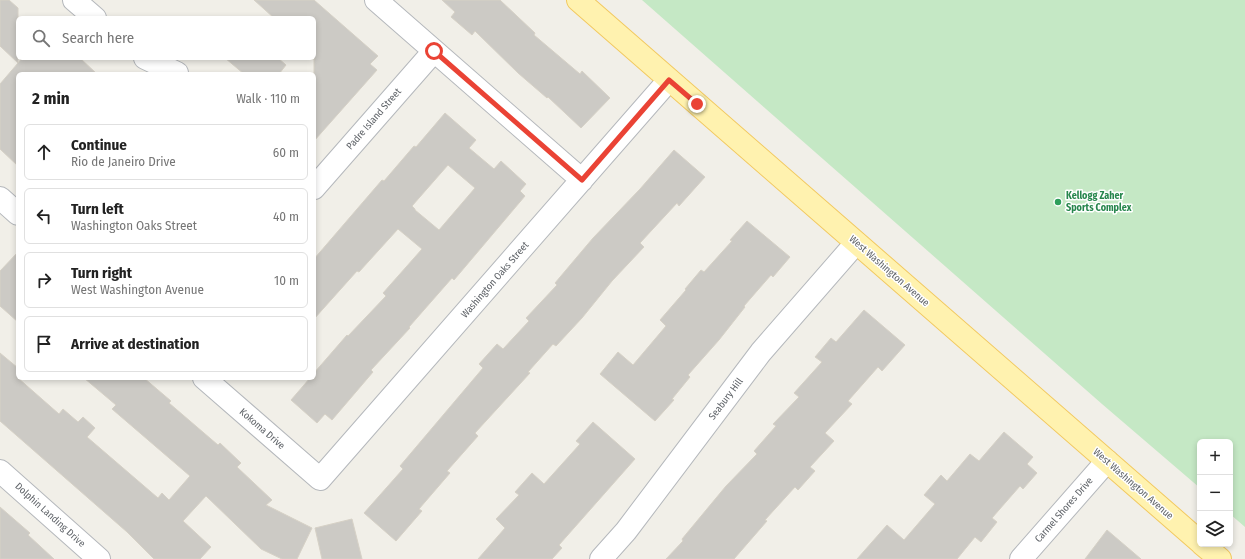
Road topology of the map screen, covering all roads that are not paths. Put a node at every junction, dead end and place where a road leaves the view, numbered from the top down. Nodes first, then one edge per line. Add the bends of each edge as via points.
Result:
1 (74, 0) edge
2 (376, 0) edge
3 (578, 0) edge
4 (92, 16) edge
5 (434, 51) junction
6 (149, 60) edge
7 (175, 72) edge
8 (669, 80) junction
9 (582, 180) junction
10 (316, 186) edge
11 (0, 198) edge
12 (16, 212) edge
13 (856, 243) junction
14 (206, 380) edge
15 (1107, 461) junction
16 (0, 471) edge
17 (320, 479) joint
18 (1197, 539) edge
19 (1206, 547) edge
20 (99, 559) edge
21 (601, 559) edge
22 (1021, 559) edge
23 (1220, 559) edge

1 - 4 street
2 - 5 street
3 - 8 main road, West Washington Avenue
5 - 9 street
5 - 10 street, Padre Island Street
6 - 7 street
8 - 9 street, Washington Oaks Street
8 - 13 main road, West Washington Avenue
9 - 17 street, Washington Oaks Street
11 - 12 street
13 - 15 main road, West Washington Avenue
13 - 21 street, Seabury Hill via 761,352 626,531
14 - 17 street, Kokoma Drive
15 - 18 main road, West Washington Avenue
15 - 22 street, Carmel Shores Drive
16 - 20 street, Dolphin Landing Drive
19 - 23 main road

